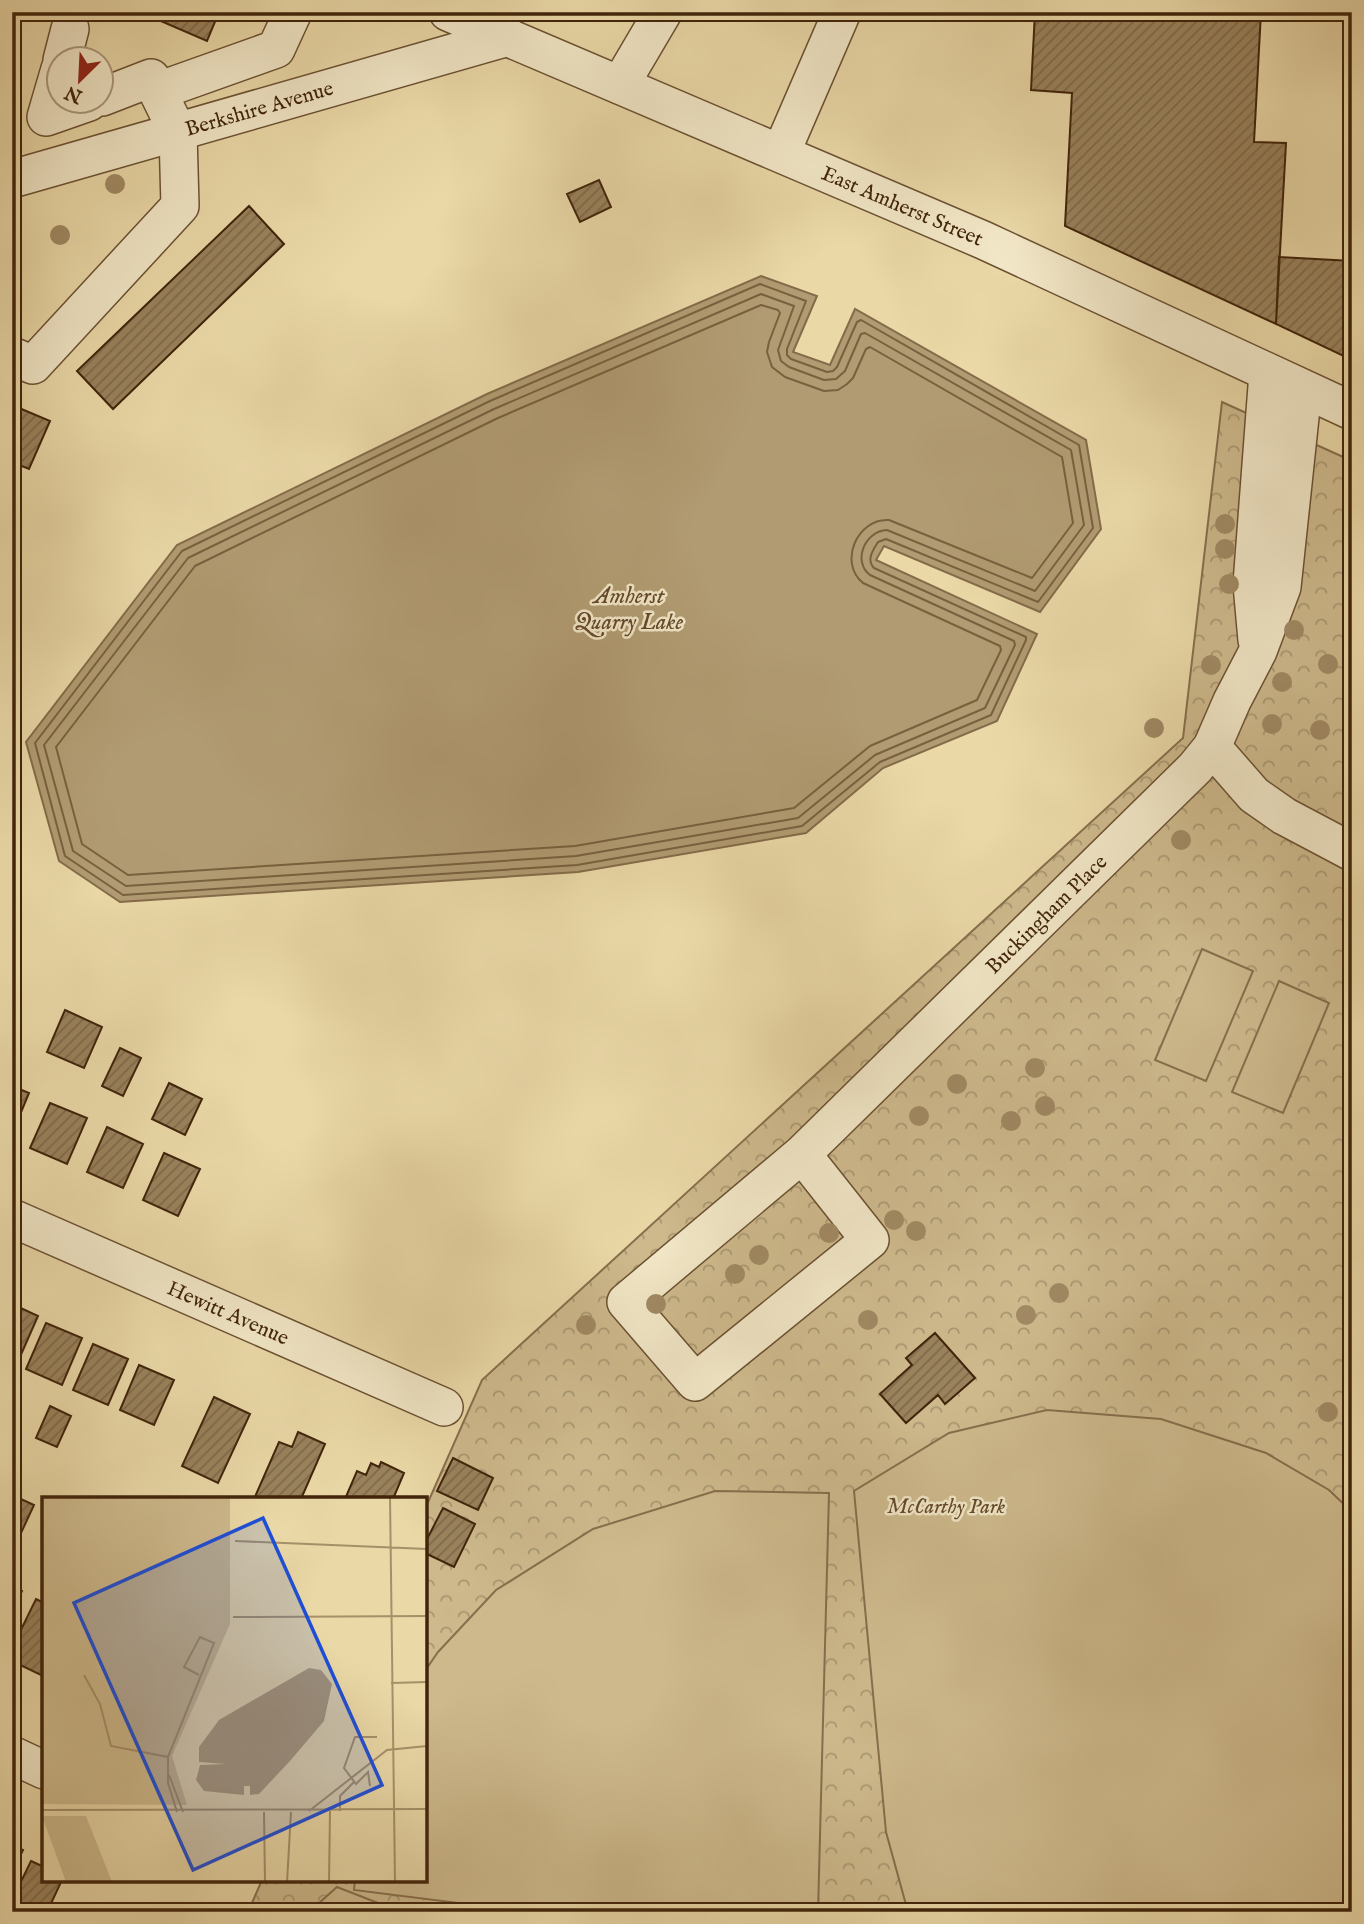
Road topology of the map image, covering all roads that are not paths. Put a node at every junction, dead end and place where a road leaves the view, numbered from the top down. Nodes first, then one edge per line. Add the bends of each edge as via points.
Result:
1 (293, 12) edge
2 (448, 12) edge
3 (663, 12) edge
4 (842, 12) edge
5 (508, 37) junction
6 (276, 49) junction
7 (620, 85) junction
8 (158, 91) junction
9 (116, 92) edge
10 (296, 99) junction
11 (178, 133) junction
12 (781, 153) junction
13 (12, 179) edge
14 (12, 356) edge
15 (1268, 373) junction
16 (1303, 389) junction
17 (1352, 411) edge
18 (1258, 651) junction
19 (1212, 747) junction
20 (1352, 852) edge
21 (803, 1154) junction
22 (12, 1219) edge
23 (444, 1408) dead end
24 (12, 1755) edge
25 (42, 1769) edge

1 - 6 street
2 - 5 street, East Amherst Street
3 - 7 street
4 - 12 street
5 - 7 street, East Amherst Street
5 - 10 street, Berkshire Avenue
6 - 8 street
6 - 10 street
7 - 12 street, East Amherst Street
8 - 9 street via 151,78
8 - 11 street
10 - 11 street, Berkshire Avenue
11 - 13 street, Berkshire Avenue
11 - 14 street via 180,206 33,366
12 - 15 street, East Amherst Street via 983,240
15 - 16 street, East Amherst Street
15 - 18 street via 1252,584
16 - 17 street, East Amherst Street
16 - 18 street, Buckingham Place via 1282,587
18 - 19 street, Buckingham Place
19 - 20 street via 1254,795 1284,817
19 - 21 street, Buckingham Place
21 - 21 street, Buckingham Place via 626,1302 695,1382 870,1240
22 - 23 street, Hewitt Avenue
24 - 25 street

